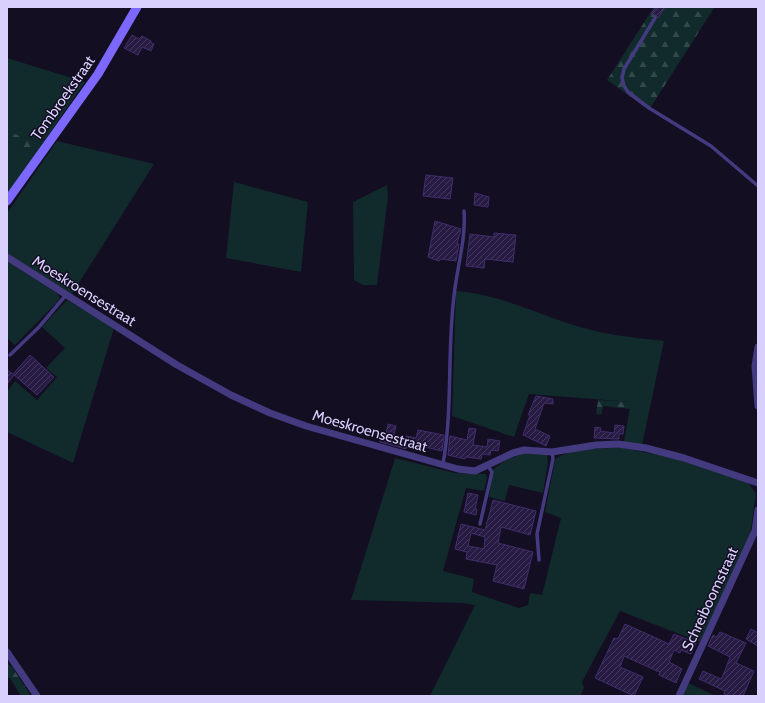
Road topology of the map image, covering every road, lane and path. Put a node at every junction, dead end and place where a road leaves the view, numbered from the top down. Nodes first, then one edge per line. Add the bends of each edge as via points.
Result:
1 (137, 7) edge
2 (655, 18) dead end
3 (758, 186) edge
4 (7, 201) edge
5 (464, 211) dead end
6 (7, 257) edge
7 (66, 295) junction
8 (758, 347) edge
9 (10, 355) dead end
10 (758, 406) edge
11 (552, 452) junction
12 (443, 465) junction
13 (488, 466) junction
14 (758, 483) edge
15 (758, 510) edge
16 (480, 524) dead end
17 (757, 532) edge
18 (539, 560) dead end
19 (7, 652) edge
20 (37, 696) edge
21 (679, 696) edge

1 - 4 street, Tombroekstraat via 100,70
2 - 3 lane via 624,69 624,86 638,100 711,146
5 - 12 lane via 465,232 454,297 450,410
6 - 7 street, Moeskroensestraat
7 - 9 lane via 39,327
7 - 12 street, Moeskroensestraat via 177,365 270,413 306,426
8 - 10 street via 755,366
11 - 13 street, Moeskroensestraat via 513,452
11 - 14 street, Moeskroensestraat via 596,445 618,444 639,447 684,458
11 - 18 lane via 553,458 537,534
12 - 13 street, Moeskroensestraat via 475,471
13 - 16 lane via 492,472
15 - 17 street, Schreiboomstraat
17 - 21 street, Schreiboomstraat
19 - 20 street

